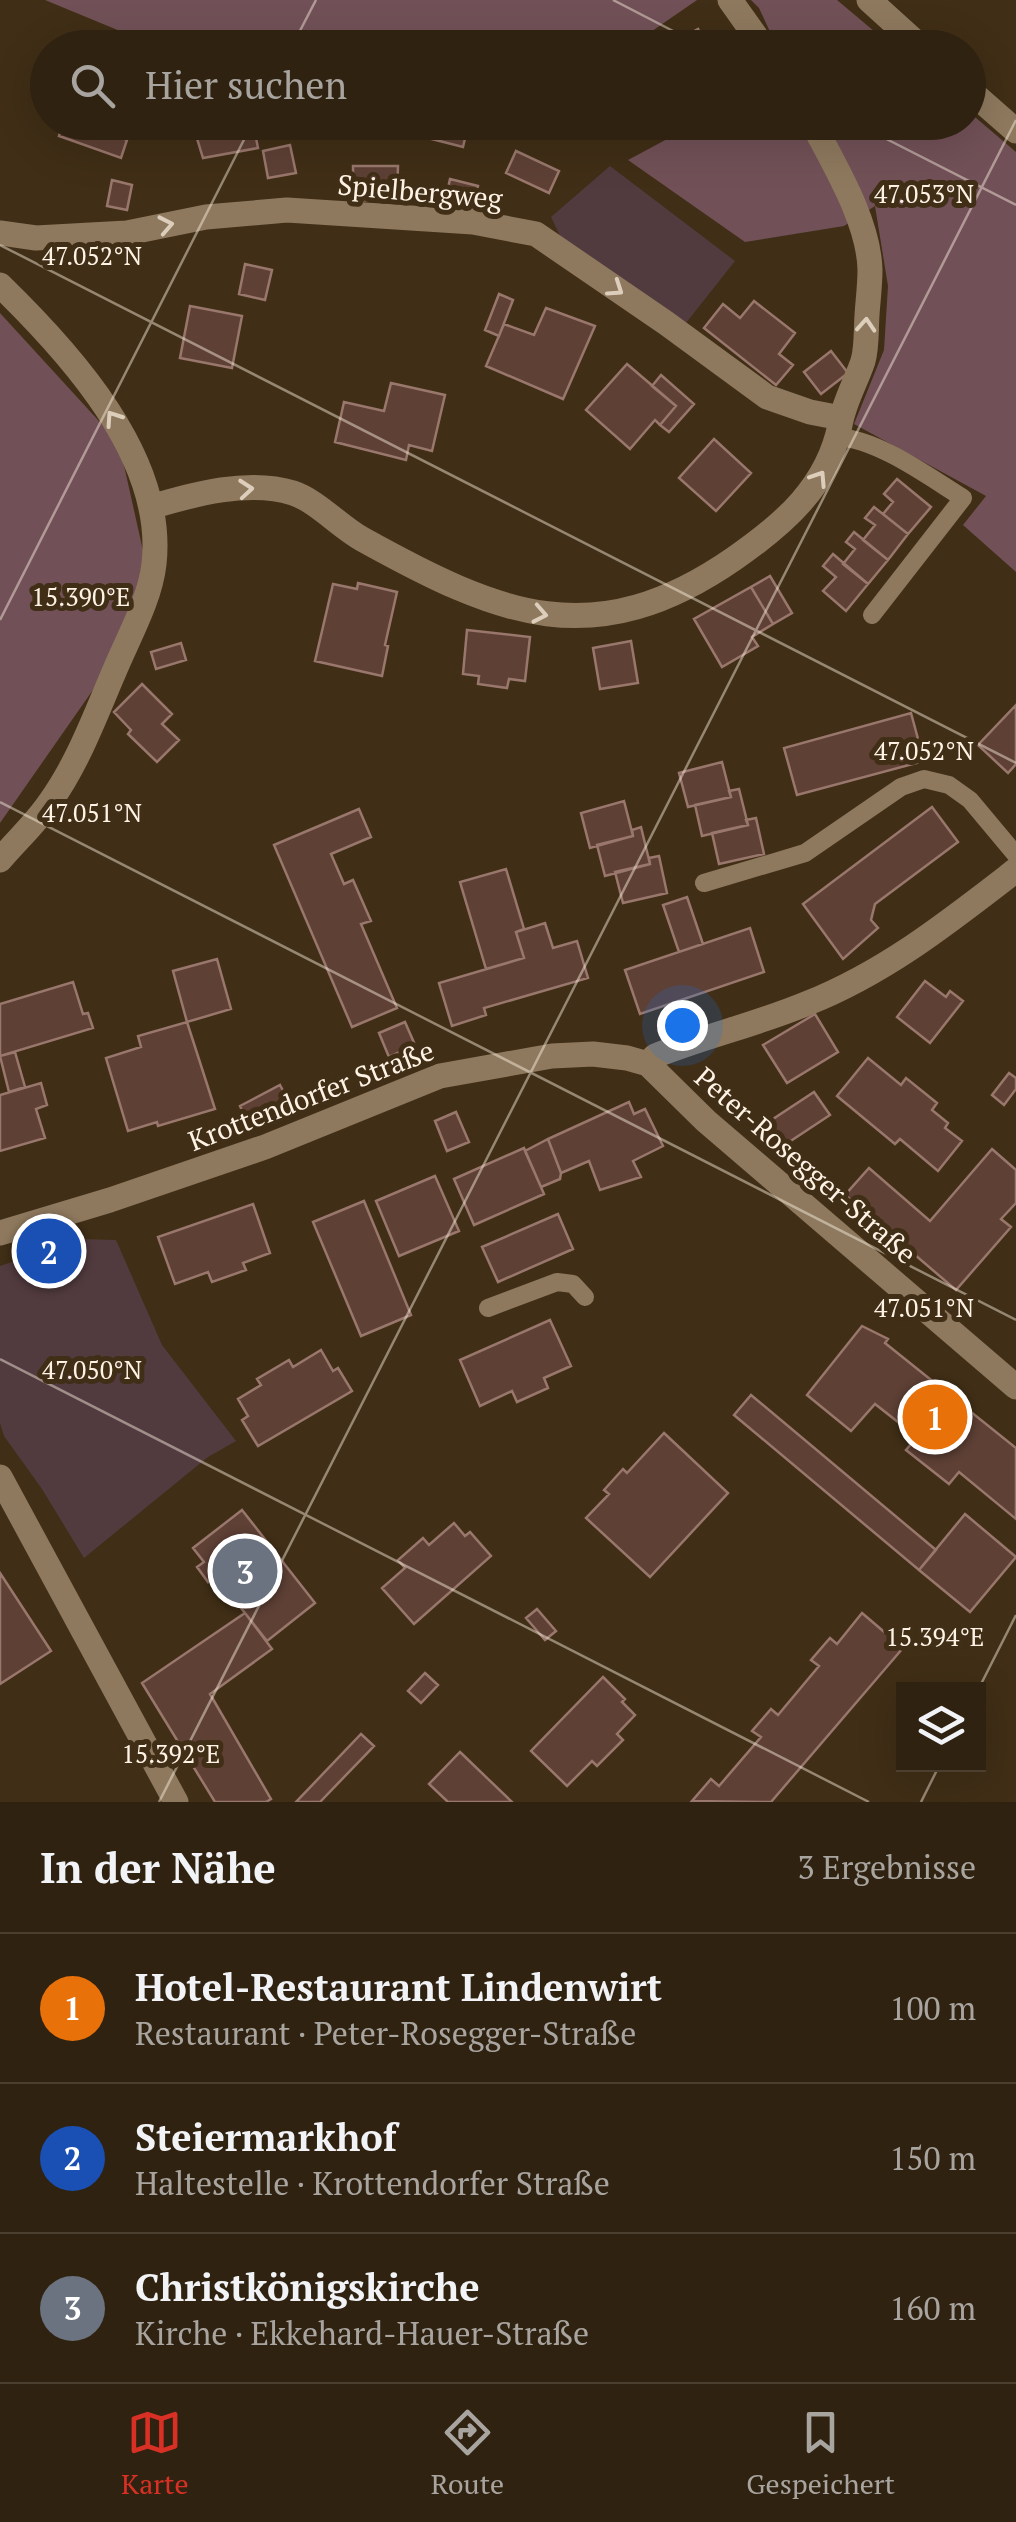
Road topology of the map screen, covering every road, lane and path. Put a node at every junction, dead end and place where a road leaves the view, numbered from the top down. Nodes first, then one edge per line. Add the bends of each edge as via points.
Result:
1 (730, 0) edge
2 (869, 0) edge
3 (751, 30) edge
4 (902, 30) edge
5 (986, 105) edge
6 (1016, 131) edge
7 (821, 140) edge
8 (0, 233) edge
9 (0, 285) edge
10 (839, 427) junction
11 (151, 507) junction
12 (872, 615) dead end
13 (1016, 855) edge
14 (0, 860) edge
15 (1016, 870) edge
16 (704, 883) dead end
17 (648, 1064) junction
18 (0, 1233) edge
19 (585, 1298) dead end
20 (488, 1308) dead end
21 (1016, 1386) edge
22 (0, 1477) edge
23 (176, 1802) edge

1 - 3 street
2 - 4 street
5 - 6 street
10 -> 7 street via 864,357 870,266 853,200
8 -> 10 street, Spielbergweg via 127,233 287,210 473,222 536,234 767,397
11 -> 9 street via 124,435 83,374
11 -> 10 street via 268,487 297,494 355,534 469,593 528,612 596,615 666,598 766,537 826,470
10 - 12 lane via 963,498
11 - 14 street via 154,564 144,600 84,742 50,802
13 - 16 lane via 970,800 924,779 901,787 805,853
15 - 17 street via 880,969 808,1004 655,1056
17 - 18 street, Krottendorfer Straße via 592,1054 552,1056 440,1076 265,1147
17 - 21 street, Peter-Rosegger-Straße
19 - 20 lane via 572,1284 557,1282
22 - 23 street

